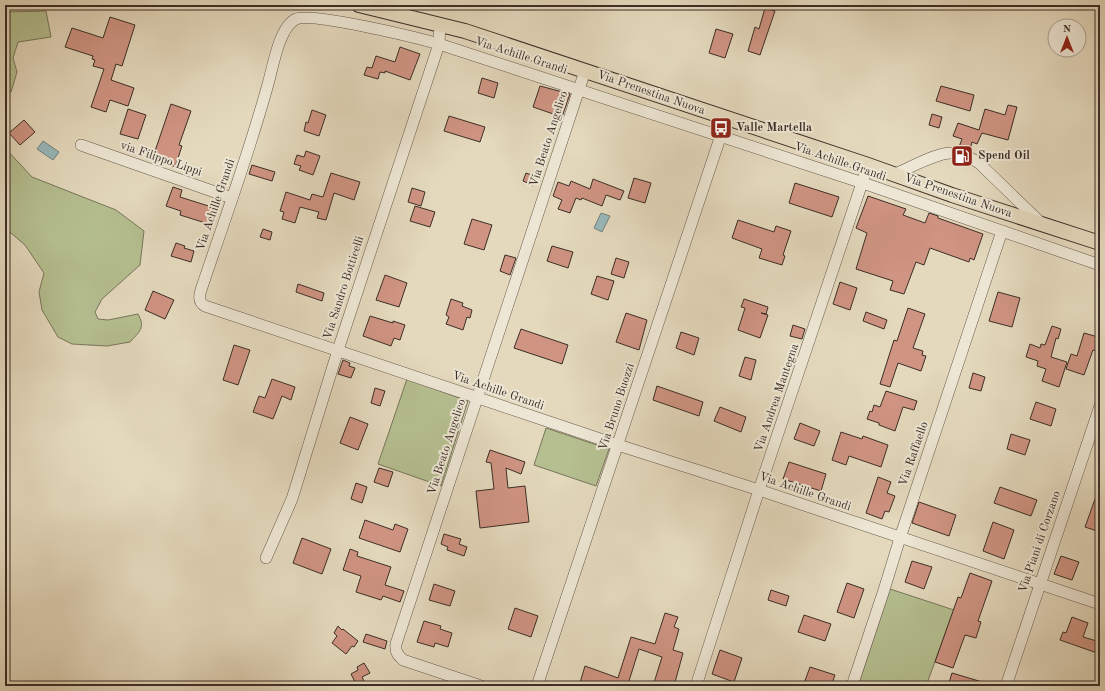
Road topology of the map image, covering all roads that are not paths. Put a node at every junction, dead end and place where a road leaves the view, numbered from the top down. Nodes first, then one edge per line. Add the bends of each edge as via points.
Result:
1 (359, 5) edge
2 (440, 24) junction
3 (439, 44) junction
4 (585, 71) junction
5 (579, 89) junction
6 (721, 136) junction
7 (81, 146) dead end
8 (868, 165) junction
9 (895, 174) junction
10 (863, 183) junction
11 (952, 195) junction
12 (232, 198) junction
13 (946, 211) junction
14 (1042, 224) junction
15 (1002, 231) junction
16 (1100, 243) edge
17 (1100, 266) edge
18 (338, 350) junction
19 (477, 397) junction
20 (1100, 406) edge
21 (618, 445) junction
22 (759, 490) junction
23 (900, 538) junction
24 (266, 558) dead end
25 (1040, 584) junction
26 (1100, 604) edge
27 (481, 686) edge
28 (537, 686) edge
29 (696, 686) edge
30 (852, 686) edge
31 (1006, 686) edge

1 - 2 main road, Via Prenestina Nuova
2 - 3 street, Via Sandro Botticelli
2 - 4 main road, Via Prenestina Nuova
3 - 5 street, Via Achille Grandi
3 - 12 street, Via Achille Grandi via 320,18 302,17 292,22 286,28 277,51 258,122
3 - 18 street, Via Sandro Botticelli
4 - 5 street, Via Beato Angelico
4 - 8 main road, Via Prenestina Nuova
5 - 6 street, Via Achille Grandi
5 - 19 street, Via Beato Angelico
6 - 10 street, Via Achille Grandi
6 - 21 street, Via Bruno Buozzi
7 - 12 street, via Filippo Lippi
8 - 9 main road, Via Prenestina Nuova
8 - 10 street, Via Andrea Mantegna
9 - 11 main road, Via Prenestina Nuova
9 - 14 street via 938,155 953,153 973,159
10 - 13 street, Via Achille Grandi
10 - 22 street, Via Andrea Mantegna
11 - 13 street
11 - 14 main road, Via Prenestina Nuova
12 - 18 street, Via Achille Grandi via 201,290 200,302 205,306
13 - 15 street, Via Achille Grandi
14 - 16 main road, Via Prenestina Nuova
15 - 17 street, Via Achille Grandi
15 - 23 street, Via Raffaello
18 - 19 street, Via Achille Grandi
18 - 24 street, Via Sandro Botticelli via 292,499
19 - 21 street, Via Achille Grandi
19 - 27 street, Via Beato Angelico via 395,649 403,660
20 - 25 street, Via Piani di Corzano
21 - 22 street, Via Achille Grandi
21 - 28 street, Via Bruno Buozzi
22 - 23 street, Via Achille Grandi
22 - 29 street, Via Andrea Mantegna
23 - 25 street, Via Achille Grandi
23 - 30 street, Via Raffaello
25 - 26 street, Via Achille Grandi
25 - 31 street, Via Piani di Corzano

